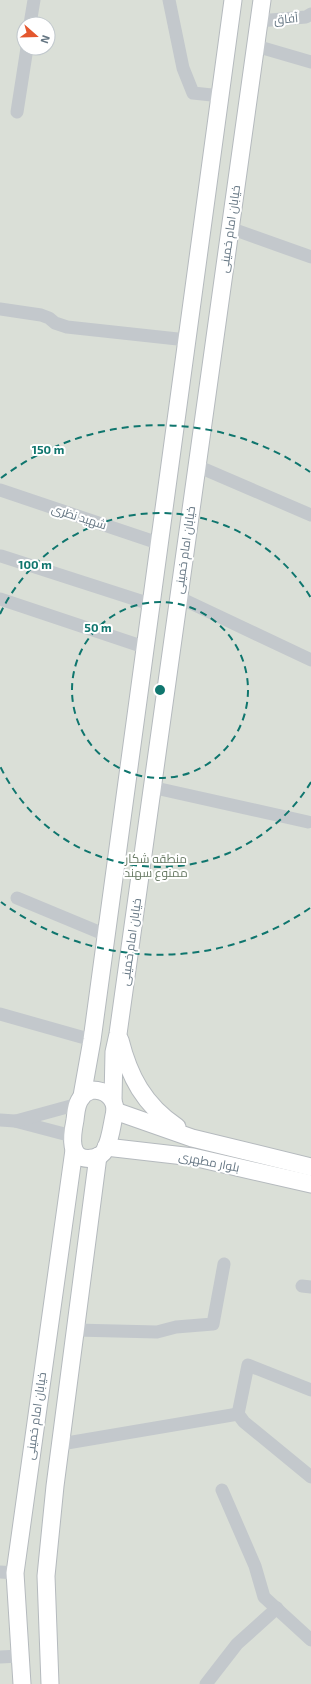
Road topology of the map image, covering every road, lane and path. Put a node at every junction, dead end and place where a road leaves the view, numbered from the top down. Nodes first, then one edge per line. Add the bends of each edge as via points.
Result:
1 (34, 0) edge
2 (170, 0) edge
3 (232, 0) edge
4 (262, 0) edge
5 (311, 14) edge
6 (31, 16) edge
7 (259, 21) junction
8 (256, 46) junction
9 (26, 56) edge
10 (311, 62) edge
11 (221, 96) junction
12 (17, 112) dead end
13 (230, 228) junction
14 (311, 257) edge
15 (0, 309) edge
16 (187, 340) junction
17 (197, 466) junction
18 (0, 490) edge
19 (311, 515) edge
20 (158, 543) junction
21 (1, 556) edge
22 (178, 597) junction
23 (0, 599) edge
24 (150, 604) junction
25 (144, 647) junction
26 (311, 660) edge
27 (152, 787) junction
28 (308, 822) dead end
29 (17, 898) dead end
30 (106, 936) junction
31 (0, 1014) edge
32 (118, 1034) junction
33 (92, 1040) junction
34 (80, 1100) junction
35 (114, 1106) junction
36 (0, 1120) edge
37 (15, 1121) junction
38 (192, 1138) junction
39 (73, 1143) junction
40 (102, 1152) junction
41 (311, 1167) edge
42 (311, 1184) edge
43 (224, 1264) dead end
44 (75, 1330) junction
45 (311, 1390) edge
46 (238, 1414) junction
47 (61, 1444) junction
48 (311, 1477) edge
49 (222, 1490) dead end
50 (7, 1573) edge
51 (276, 1608) junction
52 (311, 1640) edge
53 (20, 1656) junction
54 (0, 1658) edge
55 (22, 1684) edge
56 (50, 1684) edge
57 (206, 1684) edge

1 - 6 street
2 - 11 street via 183,68 193,93
3 - 11 main road
4 - 7 main road, خیابان امام خمینی
5 - 7 street, آفاق via 306,17
7 - 8 main road, خیابان امام خمینی
8 - 10 street
8 - 13 main road, خیابان امام خمینی
9 - 12 street
11 - 16 main road
13 - 14 street
13 - 17 main road, خیابان امام خمینی
15 - 16 street via 41,315 67,327
16 - 20 main road
17 - 19 street
17 - 22 main road, خیابان امام خمینی
18 - 20 street, شهید نظری
20 - 24 main road
21 - 24 street
22 - 26 street
22 - 27 main road, خیابان امام خمینی
23 - 25 street
24 - 25 main road
25 - 30 main road
27 - 28 street
27 - 32 main road, خیابان امام خمینی
29 - 30 street
30 - 33 main road
31 - 33 street
32 - 35 main road, خیابان امام خمینی via 114,1052
32 - 38 main road via 127,1066 142,1095 164,1119
33 - 34 main road
34 - 35 main road, بلوار مطهری via 92,1090 98,1090 104,1092
34 - 37 street
34 - 39 main road, خیابان امام خمینی
35 - 38 main road, بلوار مطهری
35 - 40 main road, خیابان امام خمینی
36 - 37 street
37 - 39 street
38 - 41 main road, بلوار مطهری
39 - 40 main road, بلوار مطهری via 84,1157
39 - 50 main road, خیابان امام خمینی
40 - 42 main road, بلوار مطهری via 193,1157
40 - 44 main road
43 - 44 street via 213,1324 176,1327 157,1332
44 - 47 main road
45 - 46 street via 248,1365
46 - 47 street
46 - 48 street via 244,1422
47 - 56 main road via 46,1576
49 - 51 street via 256,1566 264,1597
50 - 53 main road, خیابان امام خمینی
51 - 52 street
51 - 57 street via 237,1644
53 - 54 street
53 - 55 main road, خیابان امام خمینی

